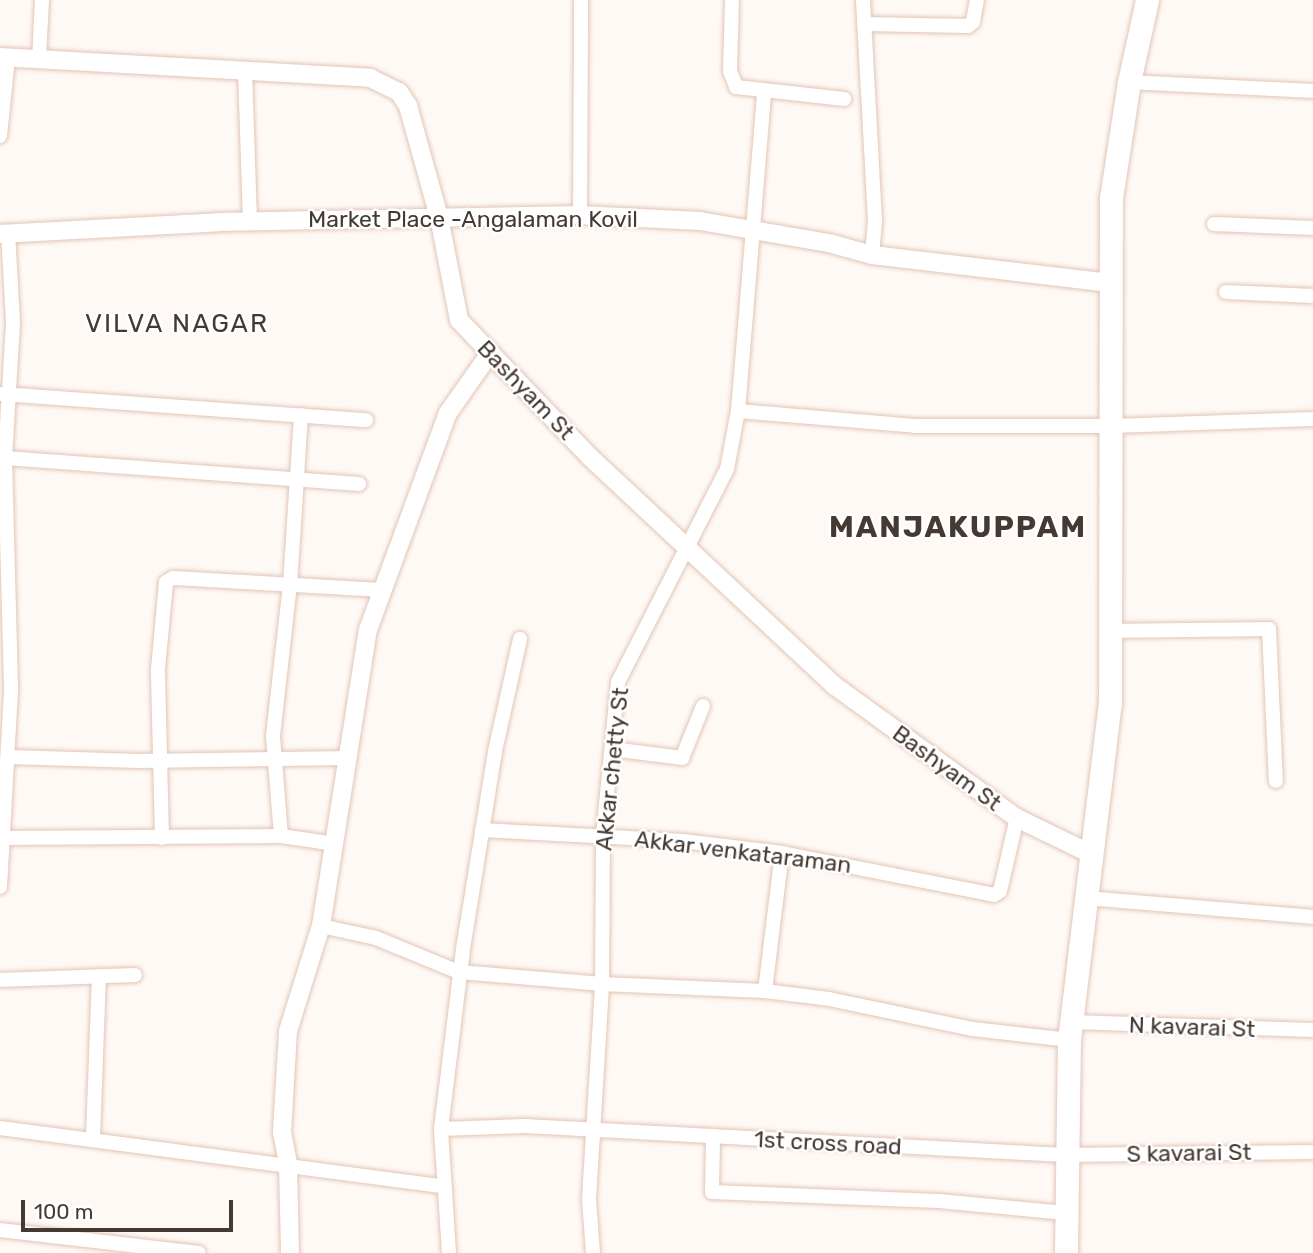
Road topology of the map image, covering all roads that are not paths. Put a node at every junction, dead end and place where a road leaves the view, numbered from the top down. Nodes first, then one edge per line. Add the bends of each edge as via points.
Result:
1 (42, 0) edge
2 (581, 0) edge
3 (732, 0) edge
4 (863, 0) edge
5 (977, 0) edge
6 (1147, 0) edge
7 (864, 24) junction
8 (4, 57) edge
9 (39, 59) junction
10 (245, 71) junction
11 (1129, 82) junction
12 (1313, 91) edge
13 (764, 92) junction
14 (844, 99) dead end
15 (0, 136) edge
16 (580, 215) junction
17 (439, 217) junction
18 (250, 222) junction
19 (1214, 224) dead end
20 (751, 228) junction
21 (1313, 228) edge
22 (4, 234) edge
23 (872, 255) junction
24 (1110, 282) junction
25 (1226, 292) dead end
26 (1313, 296) edge
27 (491, 353) junction
28 (4, 394) edge
29 (738, 411) junction
30 (301, 415) junction
31 (1313, 419) edge
32 (366, 420) dead end
33 (1112, 426) junction
34 (5, 457) junction
35 (297, 479) junction
36 (359, 484) dead end
37 (4, 498) edge
38 (689, 549) junction
39 (290, 585) junction
40 (383, 590) junction
41 (5, 602) edge
42 (1110, 631) junction
43 (520, 639) dead end
44 (6, 688) edge
45 (703, 706) dead end
46 (6, 749) edge
47 (612, 749) junction
48 (276, 758) junction
49 (348, 758) junction
50 (163, 761) junction
51 (1276, 781) dead end
52 (1017, 818) junction
53 (2, 830) edge
54 (482, 830) junction
55 (603, 835) junction
56 (281, 836) junction
57 (162, 838) junction
58 (335, 844) junction
59 (782, 853) junction
60 (1093, 855) junction
61 (0, 887) edge
62 (1087, 898) junction
63 (1313, 918) edge
64 (321, 926) junction
65 (459, 971) junction
66 (135, 975) dead end
67 (99, 976) junction
68 (0, 980) edge
69 (602, 984) junction
70 (765, 991) junction
71 (1313, 1030) edge
72 (1070, 1031) junction
73 (0, 1128) edge
74 (441, 1129) junction
75 (592, 1131) junction
76 (713, 1137) junction
77 (93, 1138) junction
78 (1313, 1152) edge
79 (1064, 1155) junction
80 (288, 1163) junction
81 (441, 1186) junction
82 (1065, 1213) junction
83 (0, 1230) edge
84 (199, 1253) edge
85 (290, 1253) edge
86 (449, 1253) edge
87 (593, 1253) edge
88 (1066, 1253) edge

1 - 9 street
2 - 16 street
3 - 13 street via 731,80 743,90
4 - 7 street
5 - 7 street via 968,26
6 - 11 highway
7 - 23 street via 875,221
8 - 9 street, Bashyam St
8 - 15 street
9 - 10 street, Bashyam St
10 - 17 street, Bashyam St via 370,78 398,92 408,106
10 - 18 street
11 - 12 street
11 - 24 highway via 1111,198
13 - 14 street
13 - 20 street, Akkar chetty St
16 - 17 street, Market Place -Angalaman Kovil
16 - 20 street, Market Place -Angalaman Kovil
17 - 18 street, Market Place -Angalaman Kovil
17 - 27 street, Bashyam St via 458,320
18 - 22 street, Market Place -Angalaman Kovil
19 - 21 street
20 - 23 street, Market Place -Angalaman Kovil
20 - 29 street, Akkar chetty St
22 - 28 street via 13,296
23 - 24 street, Market Place -Angalaman Kovil
24 - 33 highway
25 - 26 street
27 - 38 street, Bashyam St via 590,457
27 - 40 street via 448,414
28 - 30 street via 165,409
28 - 34 street
29 - 33 street via 915,426
29 - 38 street, Akkar chetty St via 727,469
30 - 32 street
30 - 35 street
31 - 33 street
33 - 42 highway
34 - 35 street
34 - 37 street
35 - 36 street
35 - 39 street
37 - 41 street
38 - 47 street, Akkar chetty St via 618,682
38 - 52 street, Bashyam St via 835,686
39 - 40 street
39 - 48 street via 273,736
39 - 50 street via 173,578 166,582 158,669
40 - 49 street via 369,630
41 - 44 street
42 - 51 street via 1269,629
42 - 60 highway via 1110,703
43 - 54 street
44 - 46 street
45 - 47 street via 682,758
46 - 50 street
46 - 53 street
47 - 55 street, Akkar chetty St
48 - 49 street
48 - 50 street
48 - 56 street
49 - 58 street
50 - 57 street
52 - 59 street, Akkar venkataraman via 1000,891 994,895
52 - 60 street, Bashyam St
53 - 57 street
53 - 61 street
54 - 55 street, Akkar venkataraman
54 - 65 street
55 - 59 street, Akkar venkataraman
55 - 69 street, Akkar chetty St
56 - 57 street
56 - 58 street
58 - 64 street
59 - 70 street
60 - 62 highway
62 - 63 street
62 - 72 highway
64 - 65 street, N kavarai St via 376,938
64 - 80 street via 288,1031 282,1132
65 - 69 street, N kavarai St
65 - 74 street
66 - 67 street
67 - 68 street
67 - 77 street
69 - 70 street, N kavarai St
69 - 75 street, Akkar chetty St
70 - 72 street, N kavarai St via 974,1028
71 - 72 street, N kavarai St
72 - 79 highway
73 - 77 street
74 - 75 street, 1st cross road via 525,1126
74 - 81 street
75 - 76 street, 1st cross road
75 - 87 street, Akkar chetty St
76 - 79 street, 1st cross road
76 - 82 street via 712,1192 939,1201
77 - 80 street
78 - 79 street, S kavarai St
79 - 82 highway
80 - 81 street
80 - 85 street
81 - 86 street
82 - 88 highway
83 - 84 street

